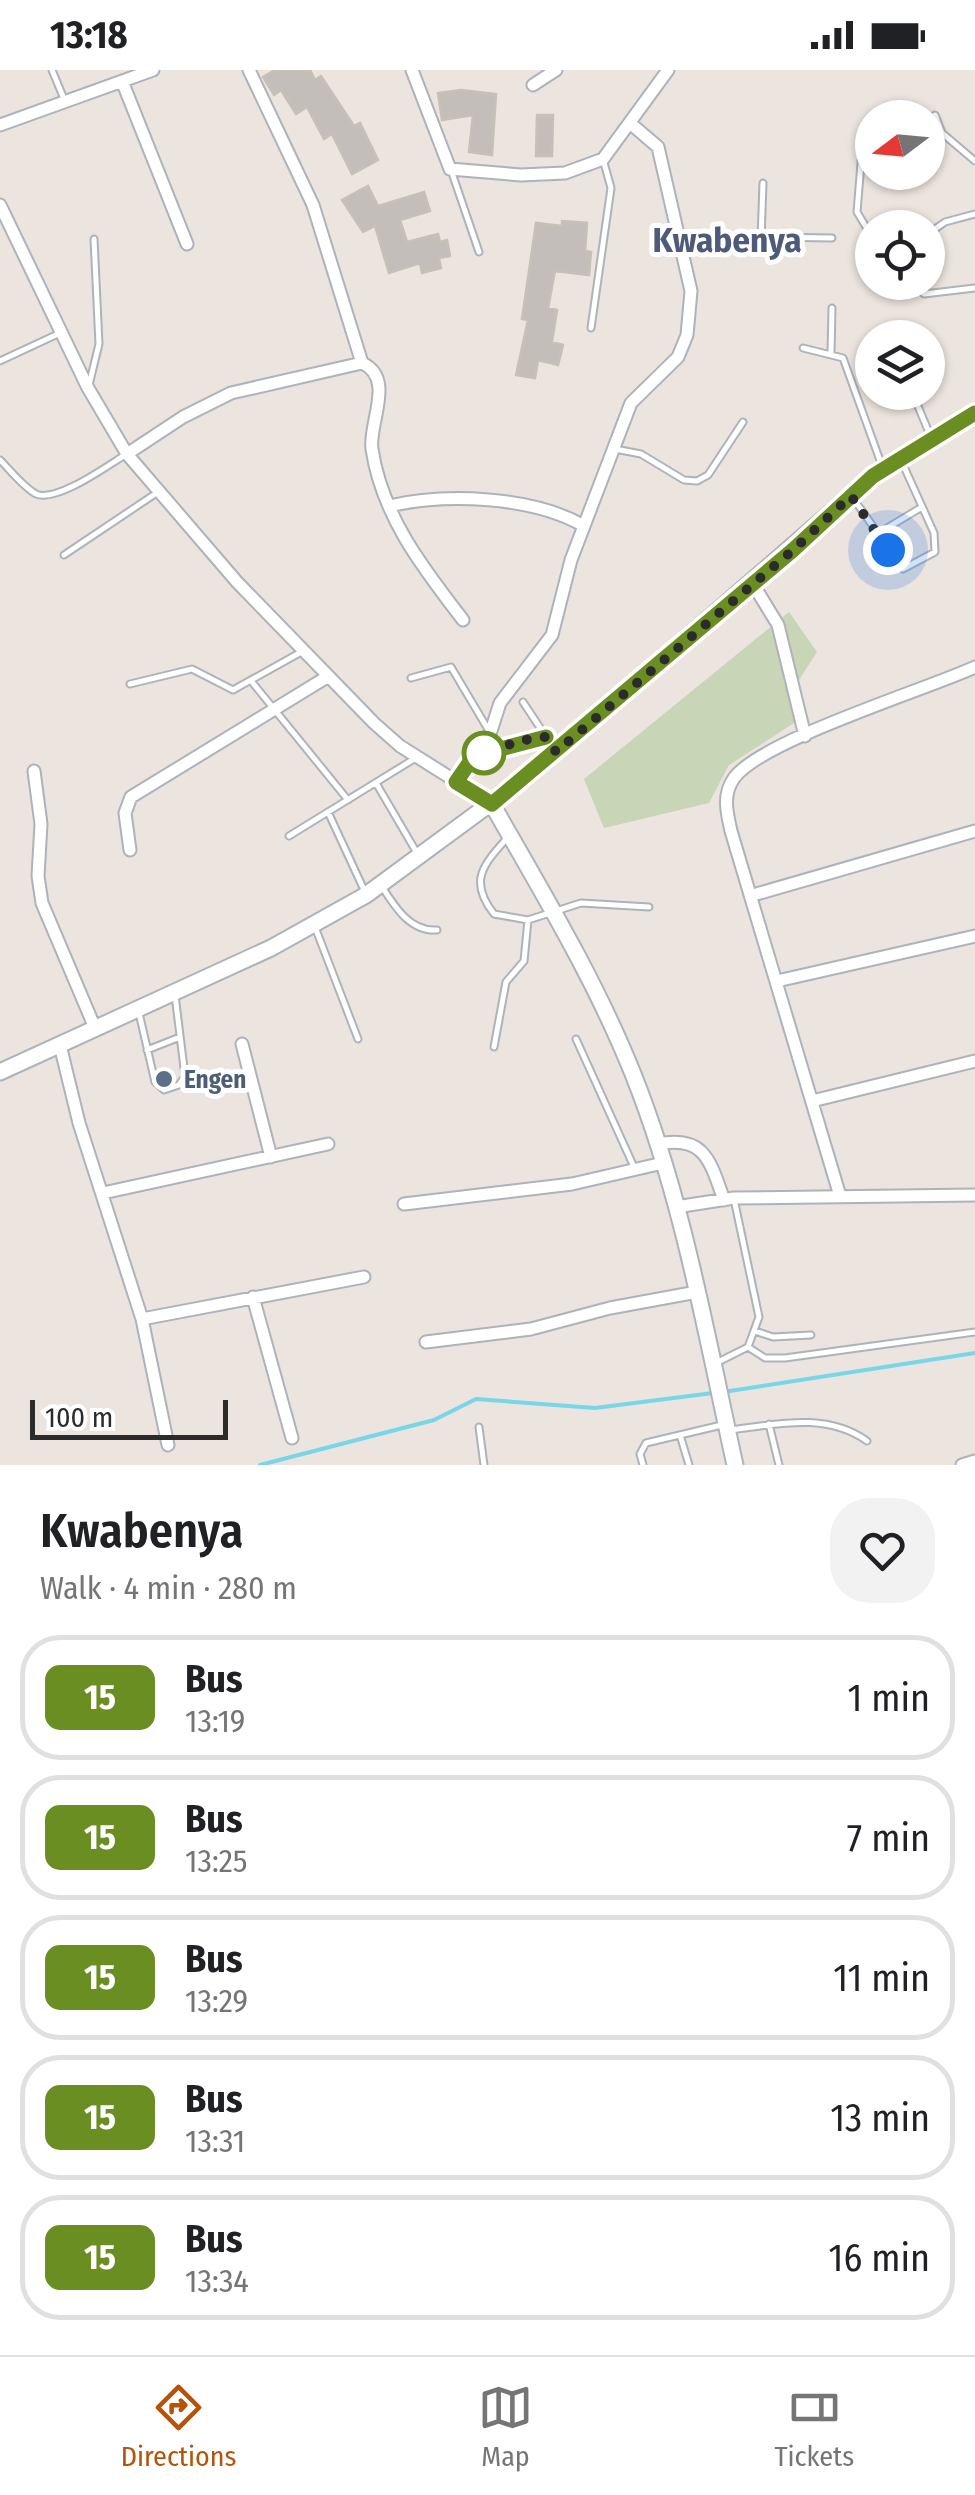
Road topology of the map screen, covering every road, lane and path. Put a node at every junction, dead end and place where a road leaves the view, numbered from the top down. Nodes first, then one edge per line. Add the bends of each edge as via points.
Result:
1 (52, 70) edge
2 (154, 70) edge
3 (249, 70) edge
4 (412, 70) edge
5 (556, 70) edge
6 (664, 71) edge
7 (122, 80) junction
8 (533, 85) dead end
9 (65, 101) junction
10 (630, 123) junction
11 (0, 125) edge
12 (945, 136) edge
13 (603, 159) junction
14 (975, 161) edge
15 (451, 169) junction
16 (763, 184) dead end
17 (0, 205) edge
18 (975, 214) edge
19 (945, 222) edge
20 (679, 236) junction
21 (832, 238) dead end
22 (94, 239) dead end
23 (761, 239) junction
24 (187, 244) dead end
25 (478, 252) dead end
26 (975, 288) edge
27 (945, 292) edge
28 (832, 308) dead end
29 (592, 328) dead end
30 (60, 333) junction
31 (803, 348) dead end
32 (831, 353) junction
33 (0, 361) edge
34 (362, 363) junction
35 (88, 388) junction
36 (919, 410) edge
37 (975, 414) edge
38 (742, 422) dead end
39 (931, 438) junction
40 (611, 449) junction
41 (127, 454) junction
42 (900, 457) junction
43 (0, 460) edge
44 (884, 469) junction
45 (160, 490) junction
46 (851, 496) junction
47 (389, 506) junction
48 (922, 507) junction
49 (584, 526) junction
50 (877, 534) junction
51 (64, 555) dead end
52 (753, 584) junction
53 (462, 620) dead end
54 (303, 651) junction
55 (975, 667) edge
56 (328, 677) junction
57 (411, 678) dead end
58 (252, 682) junction
59 (130, 684) dead end
60 (523, 702) dead end
61 (274, 710) junction
62 (490, 734) junction
63 (805, 736) junction
64 (551, 744) junction
65 (474, 756) junction
66 (417, 758) junction
67 (34, 772) dead end
68 (456, 782) junction
69 (376, 783) junction
70 (348, 800) junction
71 (492, 804) junction
72 (328, 812) junction
73 (975, 831) edge
74 (510, 835) junction
75 (289, 836) dead end
76 (130, 850) dead end
77 (418, 856) junction
78 (380, 883) junction
79 (366, 895) junction
80 (753, 895) junction
81 (649, 907) dead end
82 (555, 914) junction
83 (528, 920) junction
84 (314, 924) junction
85 (437, 930) dead end
86 (975, 936) edge
87 (777, 980) junction
88 (174, 992) junction
89 (138, 1008) junction
90 (94, 1028) junction
91 (180, 1038) junction
92 (358, 1039) dead end
93 (576, 1039) dead end
94 (242, 1044) dead end
95 (60, 1045) junction
96 (494, 1047) dead end
97 (147, 1050) junction
98 (975, 1061) edge
99 (0, 1072) edge
100 (812, 1101) junction
101 (328, 1144) dead end
102 (658, 1144) junction
103 (271, 1156) junction
104 (663, 1163) junction
105 (635, 1170) junction
106 (104, 1192) junction
107 (975, 1195) edge
108 (840, 1196) junction
109 (729, 1199) junction
110 (404, 1204) dead end
111 (676, 1207) junction
112 (364, 1278) dead end
113 (696, 1292) junction
114 (254, 1297) junction
115 (142, 1319) junction
116 (755, 1331) junction
117 (975, 1332) edge
118 (811, 1335) dead end
119 (426, 1342) dead end
120 (748, 1347) junction
121 (715, 1369) junction
122 (725, 1420) junction
123 (768, 1423) junction
124 (479, 1427) dead end
125 (680, 1434) junction
126 (292, 1438) dead end
127 (866, 1441) dead end
128 (168, 1446) dead end
129 (975, 1461) edge
130 (484, 1465) edge
131 (644, 1465) edge
132 (689, 1465) edge
133 (735, 1465) edge
134 (779, 1465) edge
135 (962, 1465) edge

1 - 9 lane
2 - 7 street
3 - 34 street via 313,205
4 - 15 street
5 - 8 street
6 - 10 street
7 - 9 street
7 - 24 street
9 - 11 street
10 - 13 street
10 - 20 street via 658,147
12 - 14 lane
13 - 15 street via 564,173
13 - 29 lane via 611,188
15 - 25 lane
16 - 23 lane
17 - 30 street
18 - 19 lane
20 - 23 lane
20 - 40 street via 691,299 684,346 632,403
21 - 23 lane
22 - 35 lane via 100,344
26 - 27 lane
28 - 32 lane
30 - 33 lane
30 - 35 street
31 - 32 lane
32 - 44 lane via 846,362
34 - 41 street via 232,393
34 - 47 street via 370,366 378,388 372,450
35 - 41 street
36 - 39 lane
37 - 39 main road
38 - 40 lane via 697,482 641,454
39 - 42 main road
40 - 49 street
41 - 43 lane via 45,496
41 - 45 street
42 - 44 main road
42 - 48 lane
44 - 46 main road
45 - 51 lane
45 - 54 street
46 - 50 lane
46 - 52 main road
47 - 49 street via 443,496 476,498
47 - 53 street via 408,549
48 - 50 lane
48 - 50 lane via 936,549 912,568 900,566
49 - 62 street via 552,635 500,704
52 - 63 street via 778,624
52 - 64 main road
54 - 56 street
54 - 58 lane
55 - 63 street
56 - 61 street
56 - 66 street
57 - 62 lane via 451,667
58 - 59 lane via 234,690 192,669
58 - 61 lane
60 - 64 lane
61 - 70 lane
61 - 76 street via 131,797 125,813
62 - 65 street
63 - 80 street via 741,770 727,792 731,831
64 - 65 lane
64 - 71 main road
65 - 68 street
66 - 68 street
66 - 69 lane
67 - 90 street via 42,903
68 - 71 street
69 - 70 lane
69 - 77 lane
70 - 72 lane
71 - 74 main road
71 - 77 main road
72 - 75 lane
72 - 79 lane
73 - 80 street
74 - 82 main road
74 - 83 lane via 480,868 481,898 494,914
77 - 78 main road
78 - 79 main road
78 - 85 lane via 411,922
79 - 84 main road
80 - 87 street
81 - 82 lane via 582,903
82 - 83 lane
82 - 102 main road via 616,1032
83 - 96 lane via 524,961 506,982
84 - 88 main road
84 - 92 lane
86 - 87 street
87 - 100 street
88 - 89 main road
88 - 91 lane
89 - 90 main road
89 - 97 lane
90 - 95 main road
91 - 97 lane
91 - 97 lane via 186,1076 179,1086 158,1088
93 - 105 lane
94 - 103 street
95 - 99 main road
95 - 106 street via 78,1123
98 - 100 street
100 - 108 street
101 - 103 street
102 - 104 main road
102 - 109 street via 681,1139 696,1146
103 - 106 street
104 - 105 street
104 - 111 main road
105 - 110 street
106 - 115 street
107 - 108 street
108 - 109 street
109 - 111 street
109 - 116 lane via 759,1317
111 - 113 main road
112 - 114 street
113 - 119 street via 531,1329
113 - 121 main road
114 - 115 street
114 - 126 street
115 - 128 street
116 - 118 lane via 773,1338
116 - 120 lane
117 - 120 lane via 785,1358 765,1358
120 - 121 lane
121 - 122 main road
122 - 123 lane
122 - 125 lane
122 - 133 main road
123 - 127 lane via 845,1425
123 - 134 lane
124 - 130 lane
125 - 131 lane via 646,1442
125 - 132 lane
129 - 135 street

